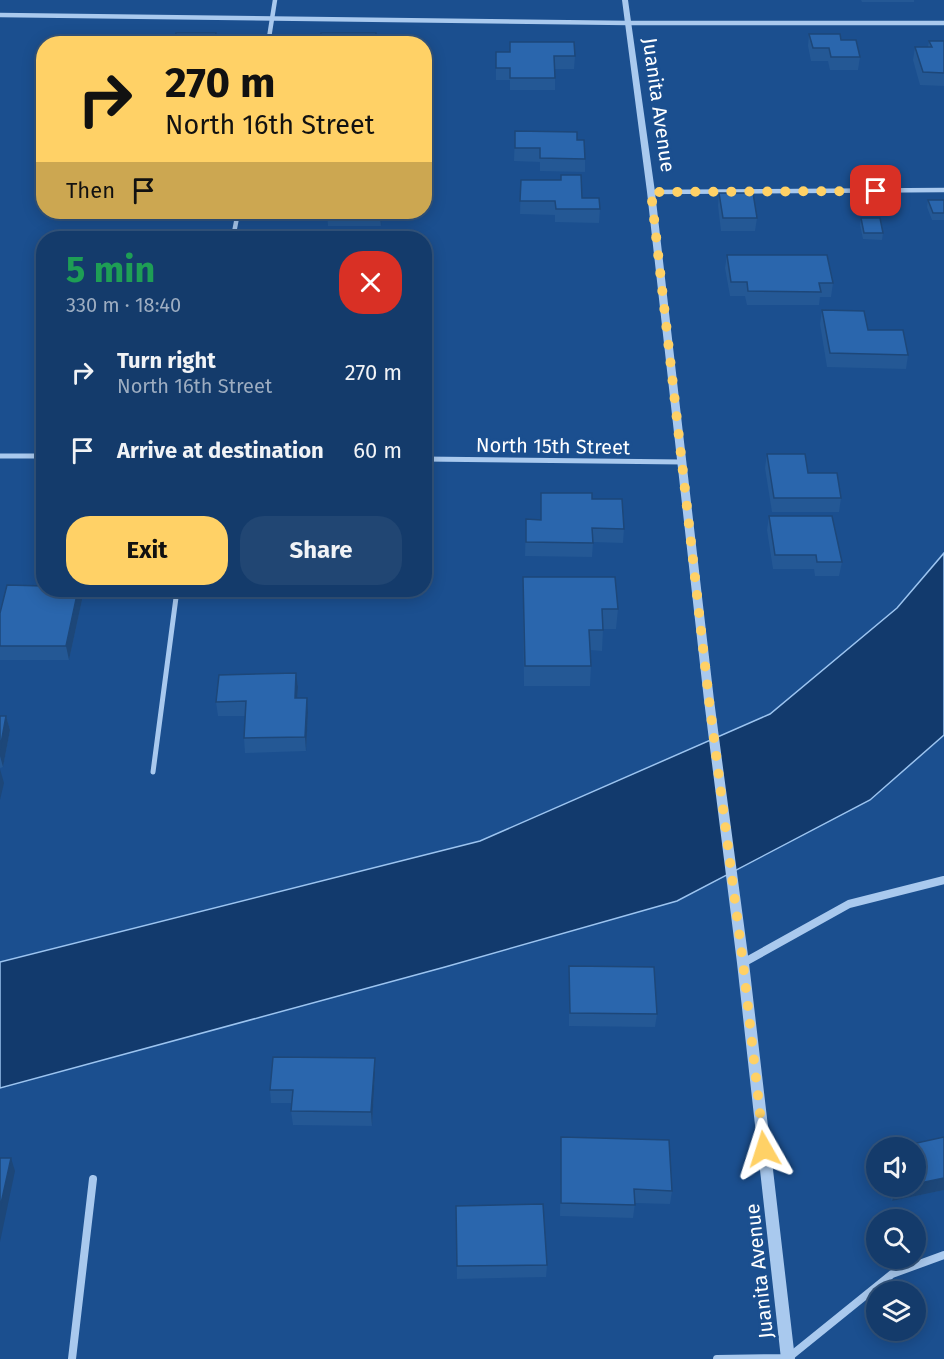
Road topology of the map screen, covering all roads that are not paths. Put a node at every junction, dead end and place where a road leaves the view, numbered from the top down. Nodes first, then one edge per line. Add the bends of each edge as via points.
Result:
1 (275, 0) edge
2 (625, 0) edge
3 (0, 15) edge
4 (272, 18) junction
5 (628, 23) junction
6 (944, 23) edge
7 (269, 36) edge
8 (944, 190) edge
9 (651, 192) junction
10 (0, 456) edge
11 (36, 456) edge
12 (432, 459) edge
13 (682, 462) junction
14 (176, 597) edge
15 (153, 772) dead end
16 (944, 880) edge
17 (743, 963) junction
18 (93, 1179) dead end
19 (944, 1255) edge
20 (788, 1358) edge
21 (72, 1359) edge
22 (717, 1359) edge

1 - 4 street
2 - 5 street, Juanita Avenue
3 - 4 street
4 - 5 street
4 - 7 street
5 - 6 street
5 - 9 street, Juanita Avenue
8 - 9 street
9 - 13 street, Juanita Avenue
10 - 11 street
12 - 13 street, North 15th Street
13 - 17 street, Juanita Avenue
14 - 15 street
16 - 17 street via 849,904
17 - 20 street, Juanita Avenue
18 - 21 street
19 - 20 street via 892,1274
20 - 22 street

